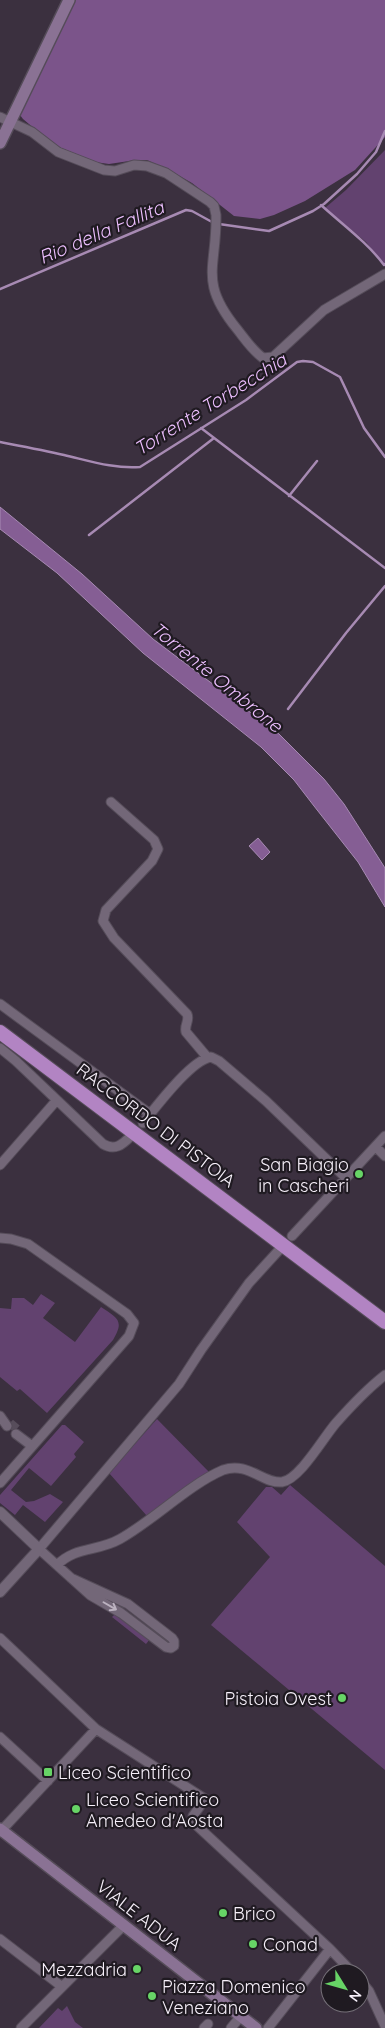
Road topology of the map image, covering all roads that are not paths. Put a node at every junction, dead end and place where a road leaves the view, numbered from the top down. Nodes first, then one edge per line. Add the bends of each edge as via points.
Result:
1 (69, 0) edge
2 (5, 119) edge
3 (0, 143) edge
4 (385, 274) edge
5 (111, 802) dead end
6 (0, 1004) edge
7 (0, 1022) edge
8 (0, 1032) edge
9 (0, 1048) edge
10 (208, 1057) junction
11 (56, 1101) junction
12 (150, 1114) junction
13 (143, 1123) dead end
14 (131, 1136) dead end
15 (385, 1136) edge
16 (376, 1147) junction
17 (385, 1156) edge
18 (0, 1165) edge
19 (346, 1178) junction
20 (292, 1236) dead end
21 (0, 1238) edge
22 (280, 1249) dead end
23 (385, 1312) edge
24 (385, 1322) edge
25 (385, 1375) edge
26 (17, 1432) tunnel mouth
27 (30, 1444) junction
28 (0, 1483) edge
29 (0, 1512) edge
30 (39, 1549) junction
31 (57, 1565) junction
32 (71, 1578) junction
33 (0, 1592) edge
34 (141, 1614) junction
35 (135, 1623) junction
36 (0, 1638) edge
37 (96, 1729) junction
38 (0, 1737) edge
39 (48, 1781) junction
40 (1, 1830) edge
41 (124, 1925) junction
42 (0, 1939) edge
43 (330, 1948) junction
44 (344, 1963) edge
45 (61, 1986) junction
46 (370, 1993) edge
47 (241, 2016) junction
48 (385, 2026) edge
49 (21, 2028) edge
50 (231, 2028) edge
51 (256, 2028) edge
52 (268, 2028) edge

1 - 2 main road
2 - 3 main road
2 - 4 street via 32,132 58,152 104,170 115,171 134,164 147,166 166,173 210,202 216,215 211,272 214,292 223,312 263,358 273,357 324,310
5 - 10 street via 154,840 158,849 152,861 106,910 103,921 114,938 187,1014 186,1032
6 - 12 street
7 - 23 highway, RACCORDO DI PISTOIA
8 - 24 highway, RACCORDO DI PISTOIA
9 - 11 street
10 - 12 street via 177,1082
10 - 19 street via 216,1059 252,1090
11 - 14 street via 106,1146 117,1147
11 - 18 street
12 - 13 street
15 - 16 street
16 - 17 street
16 - 19 street
19 - 20 street
21 - 27 street via 28,1244 127,1314 134,1323 129,1336
22 - 30 street via 249,1284 179,1384
25 - 31 street via 335,1424 290,1478 282,1482 247,1470 223,1470 118,1540 71,1554
26 - 27 street
27 - 28 street
29 - 30 street
30 - 31 street
30 - 33 street
31 - 32 street
32 - 34 street via 128,1604
32 -> 35 street via 90,1595
34 - 35 street
34 - 35 street via 173,1639 174,1646 166,1647
36 - 37 street
37 - 39 street
37 - 43 street via 205,1799 193,1816 194,1824
38 - 39 street
39 - 40 street
40 - 41 main road, VIALE ADUA
41 - 45 street
41 - 47 main road, VIALE ADUA
42 - 45 street
43 - 44 street
43 - 52 street
45 - 49 street
46 - 48 street
47 - 50 street
47 - 51 main road, VIALE ADUA

